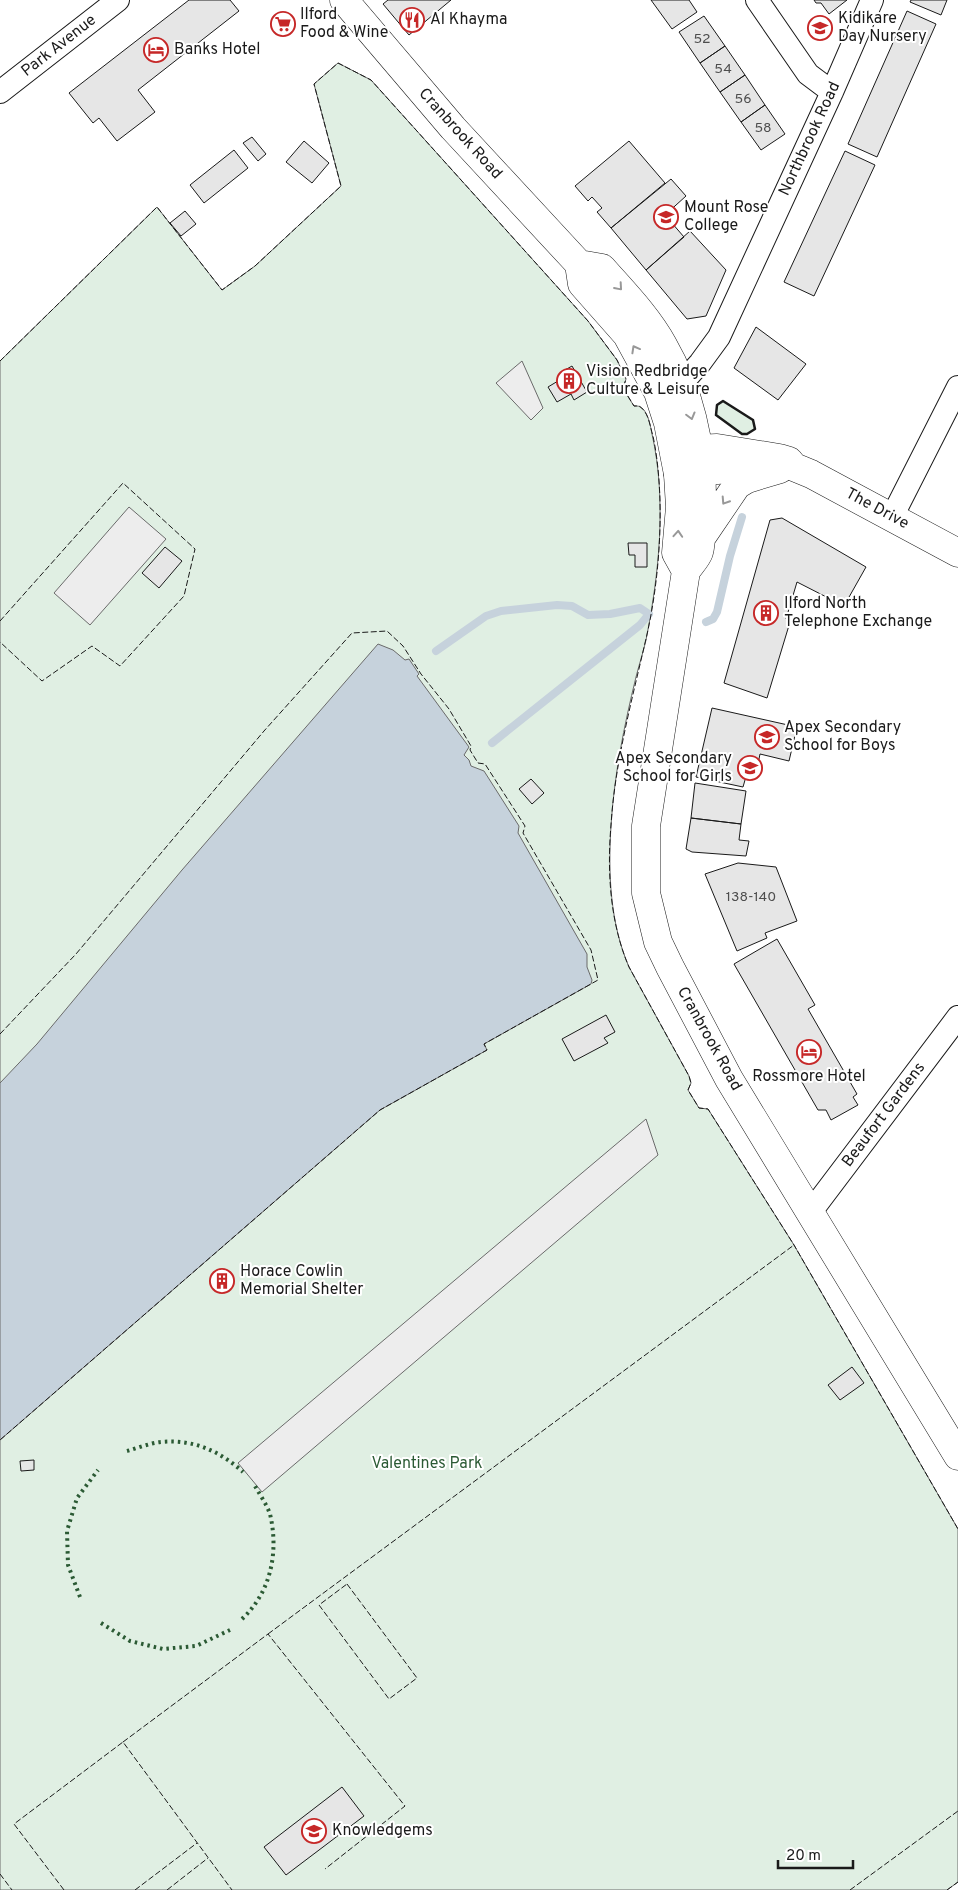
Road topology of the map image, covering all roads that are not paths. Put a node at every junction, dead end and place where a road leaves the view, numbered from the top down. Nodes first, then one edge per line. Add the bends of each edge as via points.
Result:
1 (118, 0) edge
2 (344, 0) edge
3 (757, 0) edge
4 (872, 0) edge
5 (0, 92) edge
6 (832, 92) junction
7 (958, 387) edge
8 (670, 388) junction
9 (688, 461) junction
10 (787, 468) junction
11 (892, 517) junction
12 (701, 538) junction
13 (958, 553) edge
14 (686, 571) junction
15 (958, 1017) edge
16 (810, 1213) junction
17 (958, 1456) edge

1 - 5 street, Park Avenue
2 - 8 main road, Cranbrook Road via 454,128 580,264 582,284
3 - 6 street via 808,74
4 - 6 street, Northbrook Road
6 - 8 street, Northbrook Road via 719,337 700,363
7 - 11 street
8 - 9 main road, Cranbrook Road via 668,423
9 - 10 main road, The Drive via 743,468
9 - 12 main road, Cranbrook Road via 703,492
14 -> 9 main road, Cranbrook Road via 676,553
10 - 11 main road, The Drive via 811,474
10 -> 12 main road via 737,485
11 - 13 main road, The Drive
12 - 14 main road, Cranbrook Road via 699,552
14 - 16 main road, Cranbrook Road via 646,826 646,893 658,942 670,968 729,1078
15 - 16 street, Beaufort Gardens
16 - 17 main road, Cranbrook Road

